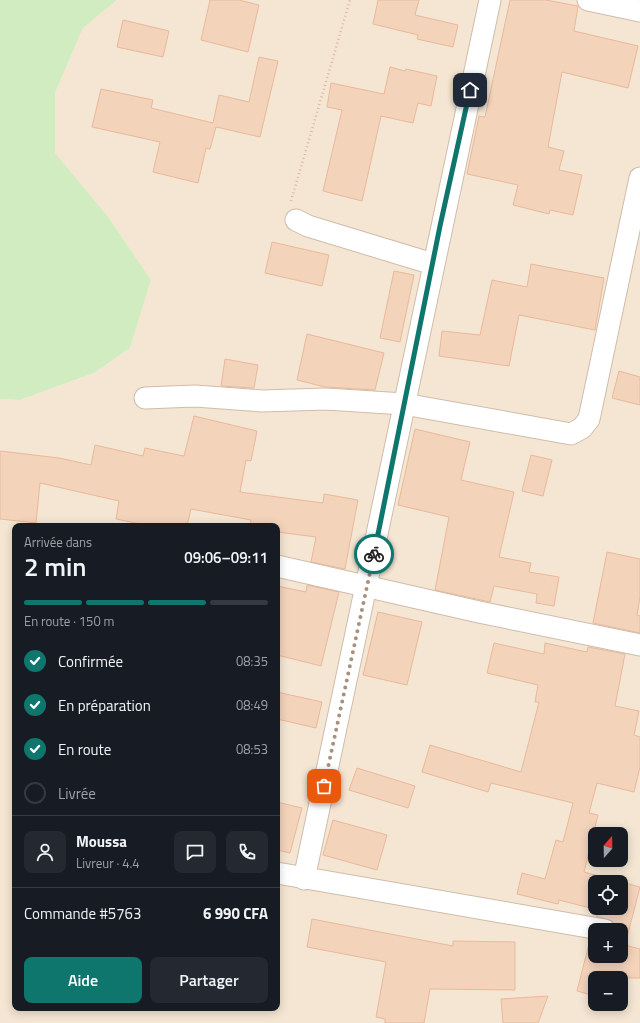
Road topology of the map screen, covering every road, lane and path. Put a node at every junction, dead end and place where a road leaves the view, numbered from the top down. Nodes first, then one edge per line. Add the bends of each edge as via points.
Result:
1 (350, 0) edge
2 (490, 0) edge
3 (588, 0) edge
4 (640, 11) edge
5 (640, 178) edge
6 (296, 220) joint
7 (433, 264) junction
8 (145, 398) dead end
9 (404, 404) junction
10 (280, 567) edge
11 (368, 586) junction
12 (640, 645) edge
13 (280, 874) edge
14 (304, 879) junction
15 (588, 927) edge

1 - 6 path via 288,209
2 - 7 street
3 - 4 street
5 - 9 street via 589,419 582,428 571,434
6 - 7 street via 308,226
7 - 9 street
8 - 9 street via 195,396 262,400 326,399
9 - 11 street
10 - 11 street
11 - 12 street
11 - 14 street
13 - 14 street
14 - 15 street

